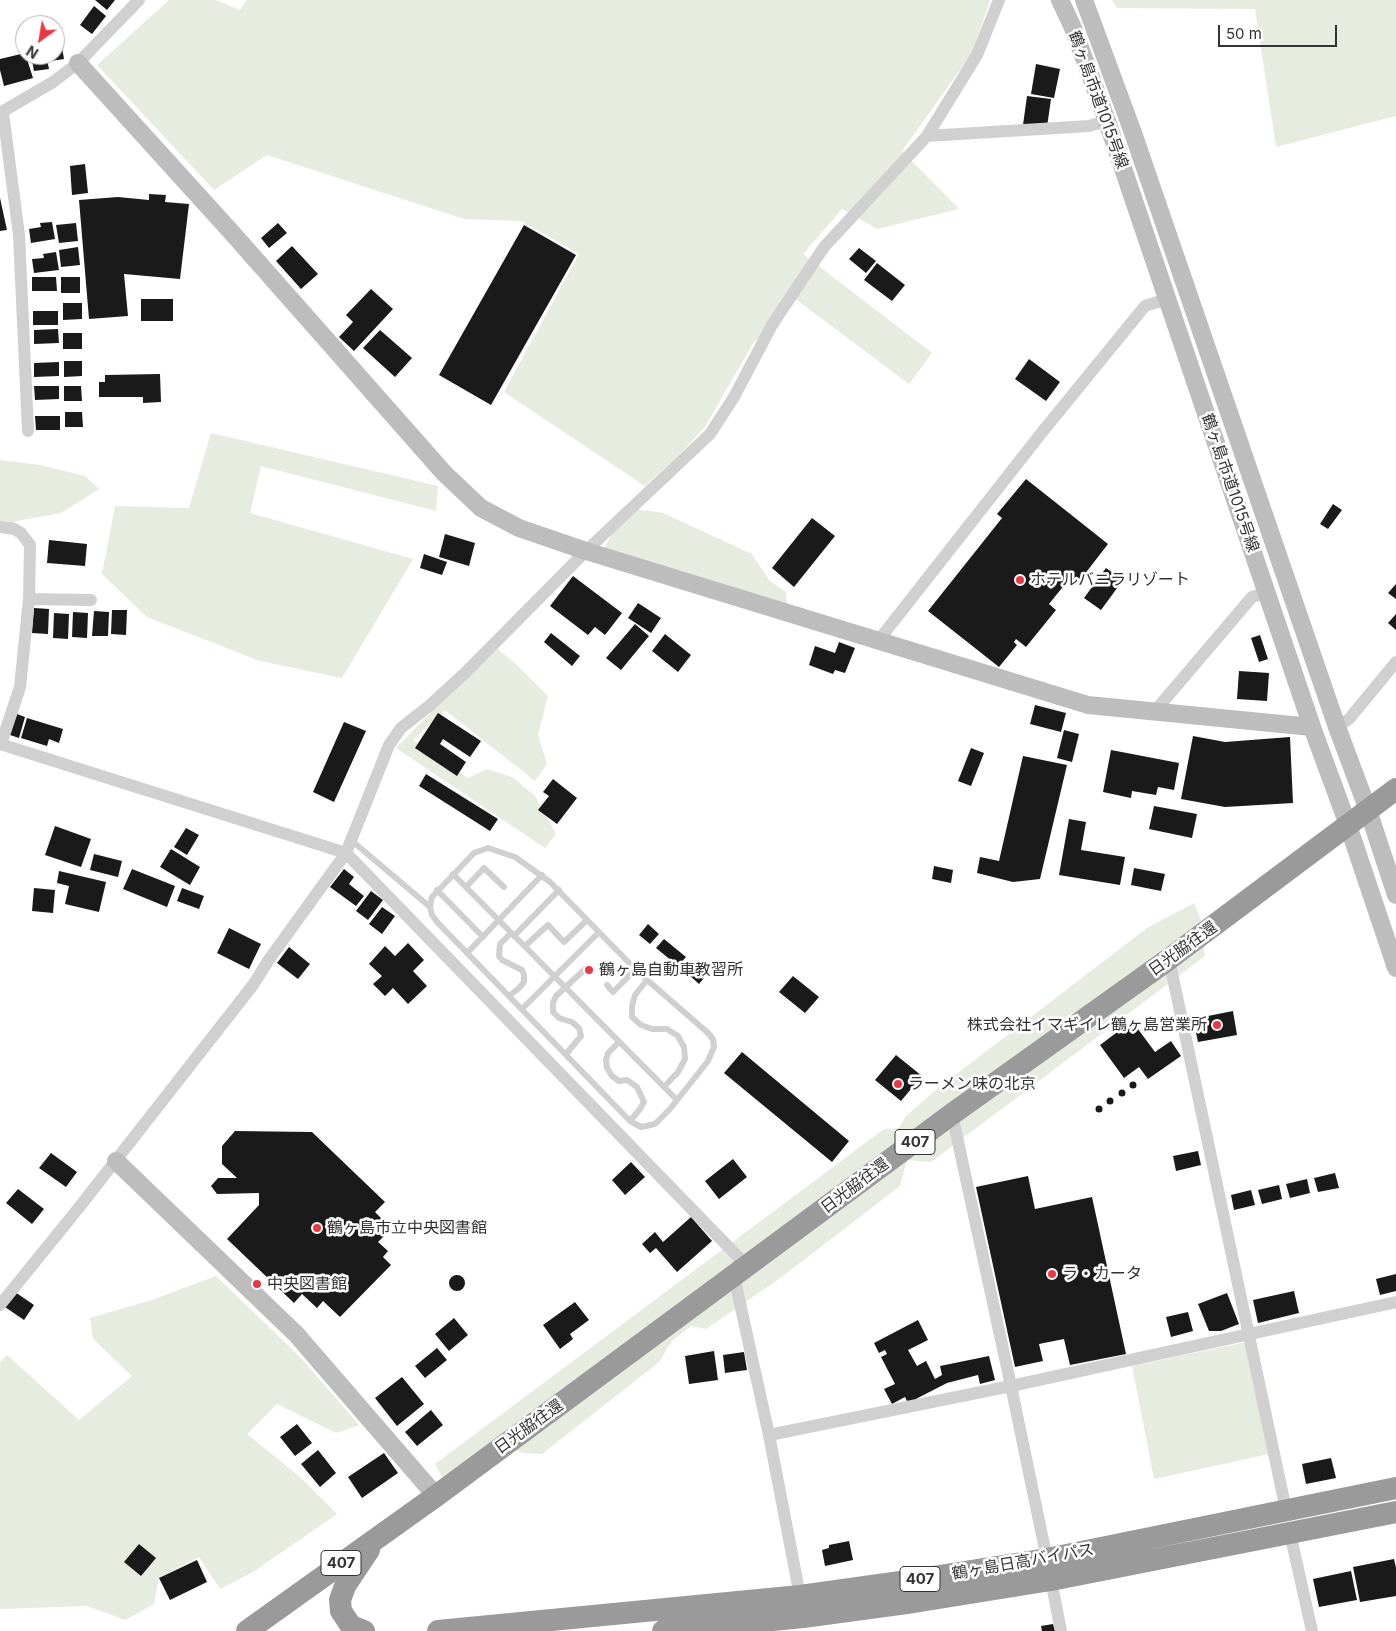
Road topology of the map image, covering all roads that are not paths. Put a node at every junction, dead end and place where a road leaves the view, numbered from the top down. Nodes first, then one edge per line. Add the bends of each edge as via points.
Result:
1 (139, 0) edge
2 (999, 0) edge
3 (1060, 0) edge
4 (1084, 0) edge
5 (78, 64) junction
6 (1, 113) edge
7 (1107, 121) junction
8 (927, 136) junction
9 (1167, 299) junction
10 (28, 431) dead end
11 (0, 527) edge
12 (586, 551) junction
13 (1268, 592) junction
14 (29, 599) junction
15 (91, 600) dead end
16 (878, 641) junction
17 (1396, 662) edge
18 (1155, 711) junction
19 (1312, 727) junction
20 (1337, 727) junction
21 (1, 744) edge
22 (1396, 790) edge
23 (1368, 810) junction
24 (1348, 825) junction
25 (351, 840) junction
26 (346, 853) junction
27 (453, 874) junction
28 (542, 875) junction
29 (466, 887) junction
30 (504, 887) dead end
31 (437, 890) junction
32 (559, 890) junction
33 (1396, 895) edge
34 (430, 907) junction
35 (499, 920) junction
36 (587, 920) junction
37 (599, 932) junction
38 (513, 934) junction
39 (483, 936) junction
40 (525, 946) junction
41 (467, 953) junction
42 (1169, 959) junction
43 (1396, 968) edge
44 (636, 969) junction
45 (584, 970) dead end
46 (554, 976) junction
47 (647, 980) junction
48 (606, 986) dead end
49 (565, 988) junction
50 (510, 996) junction
51 (522, 1009) junction
52 (619, 1042) junction
53 (566, 1054) junction
54 (664, 1087) junction
55 (677, 1100) junction
56 (952, 1114) junction
57 (630, 1121) junction
58 (116, 1161) junction
59 (740, 1271) junction
60 (1396, 1302) edge
61 (0, 1305) edge
62 (1249, 1334) junction
63 (1011, 1386) junction
64 (769, 1435) junction
65 (1396, 1488) edge
66 (436, 1496) junction
67 (1286, 1510) junction
68 (1396, 1512) edge
69 (1290, 1533) junction
70 (378, 1537) junction
71 (1049, 1570) junction
72 (803, 1615) edge
73 (247, 1631) edge
74 (364, 1631) edge
75 (438, 1631) edge
76 (663, 1631) edge
77 (1062, 1631) edge
78 (1312, 1631) edge

1 - 5 street
2 - 8 street via 977,55
3 - 7 street, 鶴ヶ島市道1015号線
4 - 20 street, 鶴ヶ島市道1015号線 via 1132,130
5 - 6 street
5 - 12 street via 444,473 481,508 519,528
6 - 10 street via 19,235
7 - 8 street via 1089,126
7 - 9 street, 鶴ヶ島市道1015号線
8 - 12 street via 824,247 772,325 710,434
9 - 13 street, 鶴ヶ島市道1015号線
9 - 16 street via 1145,306
11 - 14 street via 21,533 30,545
12 - 16 street
12 - 25 street via 464,674 401,728 389,745
13 - 18 street via 1252,597
13 - 19 street, 鶴ヶ島市道1015号線
14 - 15 street
14 - 21 street via 20,687
16 - 18 street via 1088,705
17 - 20 street via 1350,719
18 - 19 street
19 - 24 street, 鶴ヶ島市道1015号線
20 - 23 street, 鶴ヶ島市道1015号線
21 - 26 street
22 - 23 highway, 日光脇往還 / 407
23 - 24 highway, 日光脇往還 / 407
23 - 33 street, 鶴ヶ島市道1015号線
24 - 42 highway, 日光脇往還 / 407
24 - 43 street, 鶴ヶ島市道1015号線
25 - 26 street
25 - 34 lane
26 - 58 street via 253,986
26 - 59 street
27 - 28 lane via 474,853 488,848 515,857
27 - 29 lane
27 - 31 lane
28 - 32 lane
28 - 35 lane
29 - 30 lane via 484,868
29 - 35 lane
31 - 34 lane
31 - 39 lane
32 - 36 lane
32 - 38 lane
34 - 41 lane via 438,923
35 - 38 lane
35 - 39 lane
36 - 37 lane
36 - 40 lane via 564,942 548,925
37 - 44 lane
37 - 46 lane
38 - 40 lane
38 - 50 lane via 500,944 498,950 502,960 522,970 524,975 524,982
39 - 41 lane
40 - 46 lane
41 - 50 lane
42 - 56 highway, 日光脇往還 / 407
42 - 62 street
44 - 47 lane
44 - 48 lane via 613,992
45 - 49 lane
46 - 49 lane
46 - 51 lane
47 - 54 lane via 635,994 632,1017 640,1025 652,1029 666,1028 678,1036 684,1047 685,1059
47 - 55 lane via 713,1039 714,1047 708,1061
49 - 52 lane
49 - 53 lane via 556,996 553,1012 579,1028 581,1036
50 - 51 lane
51 - 53 lane
52 - 54 lane
52 - 57 lane via 608,1053 607,1068 612,1076 637,1087 644,1102
53 - 57 lane
54 - 55 lane
55 - 57 lane via 655,1124 641,1127
56 - 59 highway, 日光脇往還 / 407
56 - 63 street
58 - 61 street
58 - 66 street via 296,1334
59 - 64 street
59 - 66 highway, 日光脇往還 / 407
60 - 62 street
62 - 63 street
62 - 67 street
63 - 64 street
63 - 71 street
64 - 72 street
65 - 67 highway, 鶴ヶ島日高バイパス / 407
66 - 70 highway, 407
67 - 71 highway, 鶴ヶ島日高バイパス / 407
68 - 69 highway, 鶴ヶ島日高バイパス / 407
69 - 71 highway, 鶴ヶ島日高バイパス / 407
69 - 78 street
70 - 73 highway, 407
70 - 74 highway via 345,1586 340,1600 341,1611 351,1626
71 - 72 highway, 鶴ヶ島日高バイパス / 407 via 914,1602
71 - 77 street
72 - 75 highway, 鶴ヶ島日高バイパス / 407
72 - 76 highway, 鶴ヶ島日高バイパス / 407

